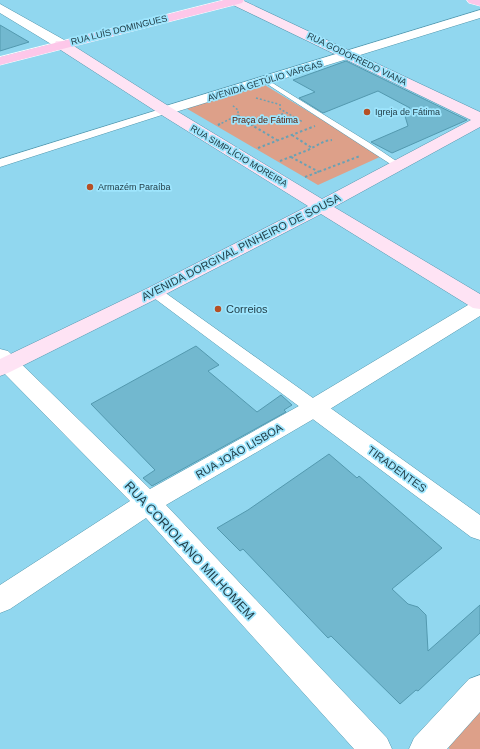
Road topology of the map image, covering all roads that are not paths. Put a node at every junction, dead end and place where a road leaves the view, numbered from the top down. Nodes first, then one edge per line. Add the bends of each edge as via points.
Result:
1 (236, 0) edge
2 (474, 0) edge
3 (480, 2) edge
4 (0, 8) edge
5 (480, 14) edge
6 (61, 44) junction
7 (349, 55) junction
8 (0, 60) edge
9 (266, 81) junction
10 (164, 111) junction
11 (480, 118) edge
12 (480, 121) edge
13 (0, 163) edge
14 (398, 165) junction
15 (322, 206) junction
16 (154, 292) junction
17 (480, 303) edge
18 (480, 307) edge
19 (3, 363) edge
20 (314, 408) junction
21 (148, 503) junction
22 (480, 529) edge
23 (0, 600) edge
24 (480, 690) edge
25 (376, 749) edge
26 (425, 749) edge

1 - 6 main road, RUA LUÍS DOMINGUES
1 - 7 main road, RUA GODOFREDO VIANA
2 - 3 main road
4 - 6 street, RUA SIMPLÍCIO MOREIRA
5 - 7 street, AVENIDA GETÚLIO VARGAS
6 - 8 main road, RUA LUÍS DOMINGUES
6 - 10 main road, RUA SIMPLÍCIO MOREIRA
7 - 9 street, AVENIDA GETÚLIO VARGAS
7 - 11 main road, RUA GODOFREDO VIANA
9 - 10 street, AVENIDA GETÚLIO VARGAS
9 - 14 lane
10 - 13 street
10 - 15 main road, RUA SIMPLÍCIO MOREIRA
12 - 14 main road, AVENIDA DORGIVAL PINHEIRO DE SOUSA
14 - 15 main road, AVENIDA DORGIVAL PINHEIRO DE SOUSA
15 - 16 main road, AVENIDA DORGIVAL PINHEIRO DE SOUSA
15 - 17 main road, RUA SIMPLÍCIO MOREIRA
16 - 19 main road, AVENIDA DORGIVAL PINHEIRO DE SOUSA
16 - 20 street
18 - 20 street, RUA JOÃO LISBOA
19 - 21 street, RUA CORIOLANO MILHOMEM
20 - 21 street, RUA JOÃO LISBOA
20 - 22 street, TIRADENTES
21 - 23 street, RUA JOÃO LISBOA
21 - 25 street, RUA CORIOLANO MILHOMEM
24 - 26 street

